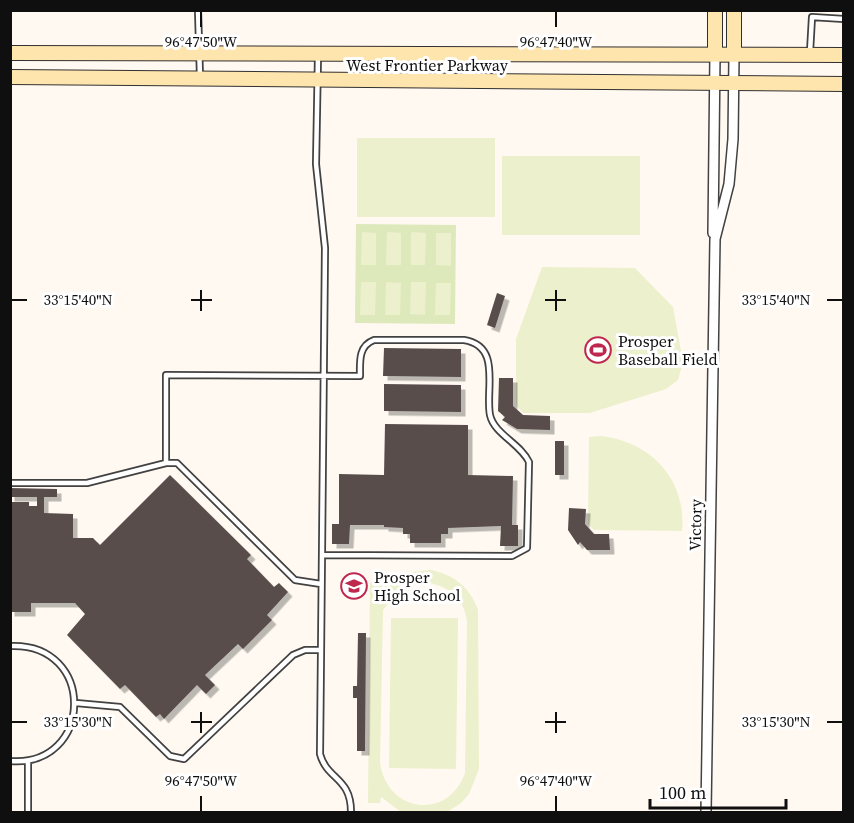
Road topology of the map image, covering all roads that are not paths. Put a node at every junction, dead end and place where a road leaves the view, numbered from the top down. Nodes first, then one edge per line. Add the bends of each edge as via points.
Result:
1 (198, 10) edge
2 (715, 10) edge
3 (734, 10) edge
4 (843, 18) edge
5 (200, 52) junction
6 (10, 53) edge
7 (318, 53) junction
8 (715, 54) junction
9 (734, 55) junction
10 (810, 55) junction
11 (843, 55) edge
12 (10, 77) edge
13 (200, 80) junction
14 (318, 81) junction
15 (714, 83) junction
16 (734, 83) junction
17 (843, 84) edge
18 (715, 238) junction
19 (324, 376) junction
20 (166, 463) junction
21 (10, 483) edge
22 (322, 555) junction
23 (321, 584) junction
24 (10, 646) edge
25 (321, 651) junction
26 (75, 703) junction
27 (10, 761) edge
28 (28, 761) junction
29 (28, 813) edge
30 (351, 813) edge
31 (706, 813) edge

1 - 5 lane
2 - 8 street
3 - 9 street
4 - 10 lane via 812,17
5 - 6 street, West Frontier Parkway
5 - 7 street, West Frontier Parkway
5 - 13 lane
7 - 8 street, West Frontier Parkway
7 - 14 lane
8 - 9 street, West Frontier Parkway
8 - 15 street, Victory
9 - 10 street, West Frontier Parkway
9 - 16 street, Victory
10 - 11 street, West Frontier Parkway
12 - 13 street, West Frontier Parkway
13 - 14 street, West Frontier Parkway
14 - 15 street, West Frontier Parkway
14 - 19 lane via 316,164 325,234
15 - 16 street, West Frontier Parkway
15 - 18 street, Victory
16 - 17 street, West Frontier Parkway
16 - 18 street, Victory via 729,184
18 - 31 street, Victory
19 - 20 lane via 166,375
19 - 22 lane
19 - 22 lane via 360,376 362,350 374,340 464,340 481,347 490,366 491,420 529,462 529,541 526,550 512,556
20 - 21 lane via 87,483
20 - 23 lane via 181,465 295,580
22 - 23 lane
23 - 25 lane
24 - 26 lane via 35,649 56,661 70,679
25 - 26 lane via 305,650 293,655 184,759 170,756 120,706
25 - 30 lane via 321,758 348,791
26 - 28 lane via 72,722 63,740
27 - 28 lane
28 - 29 lane

